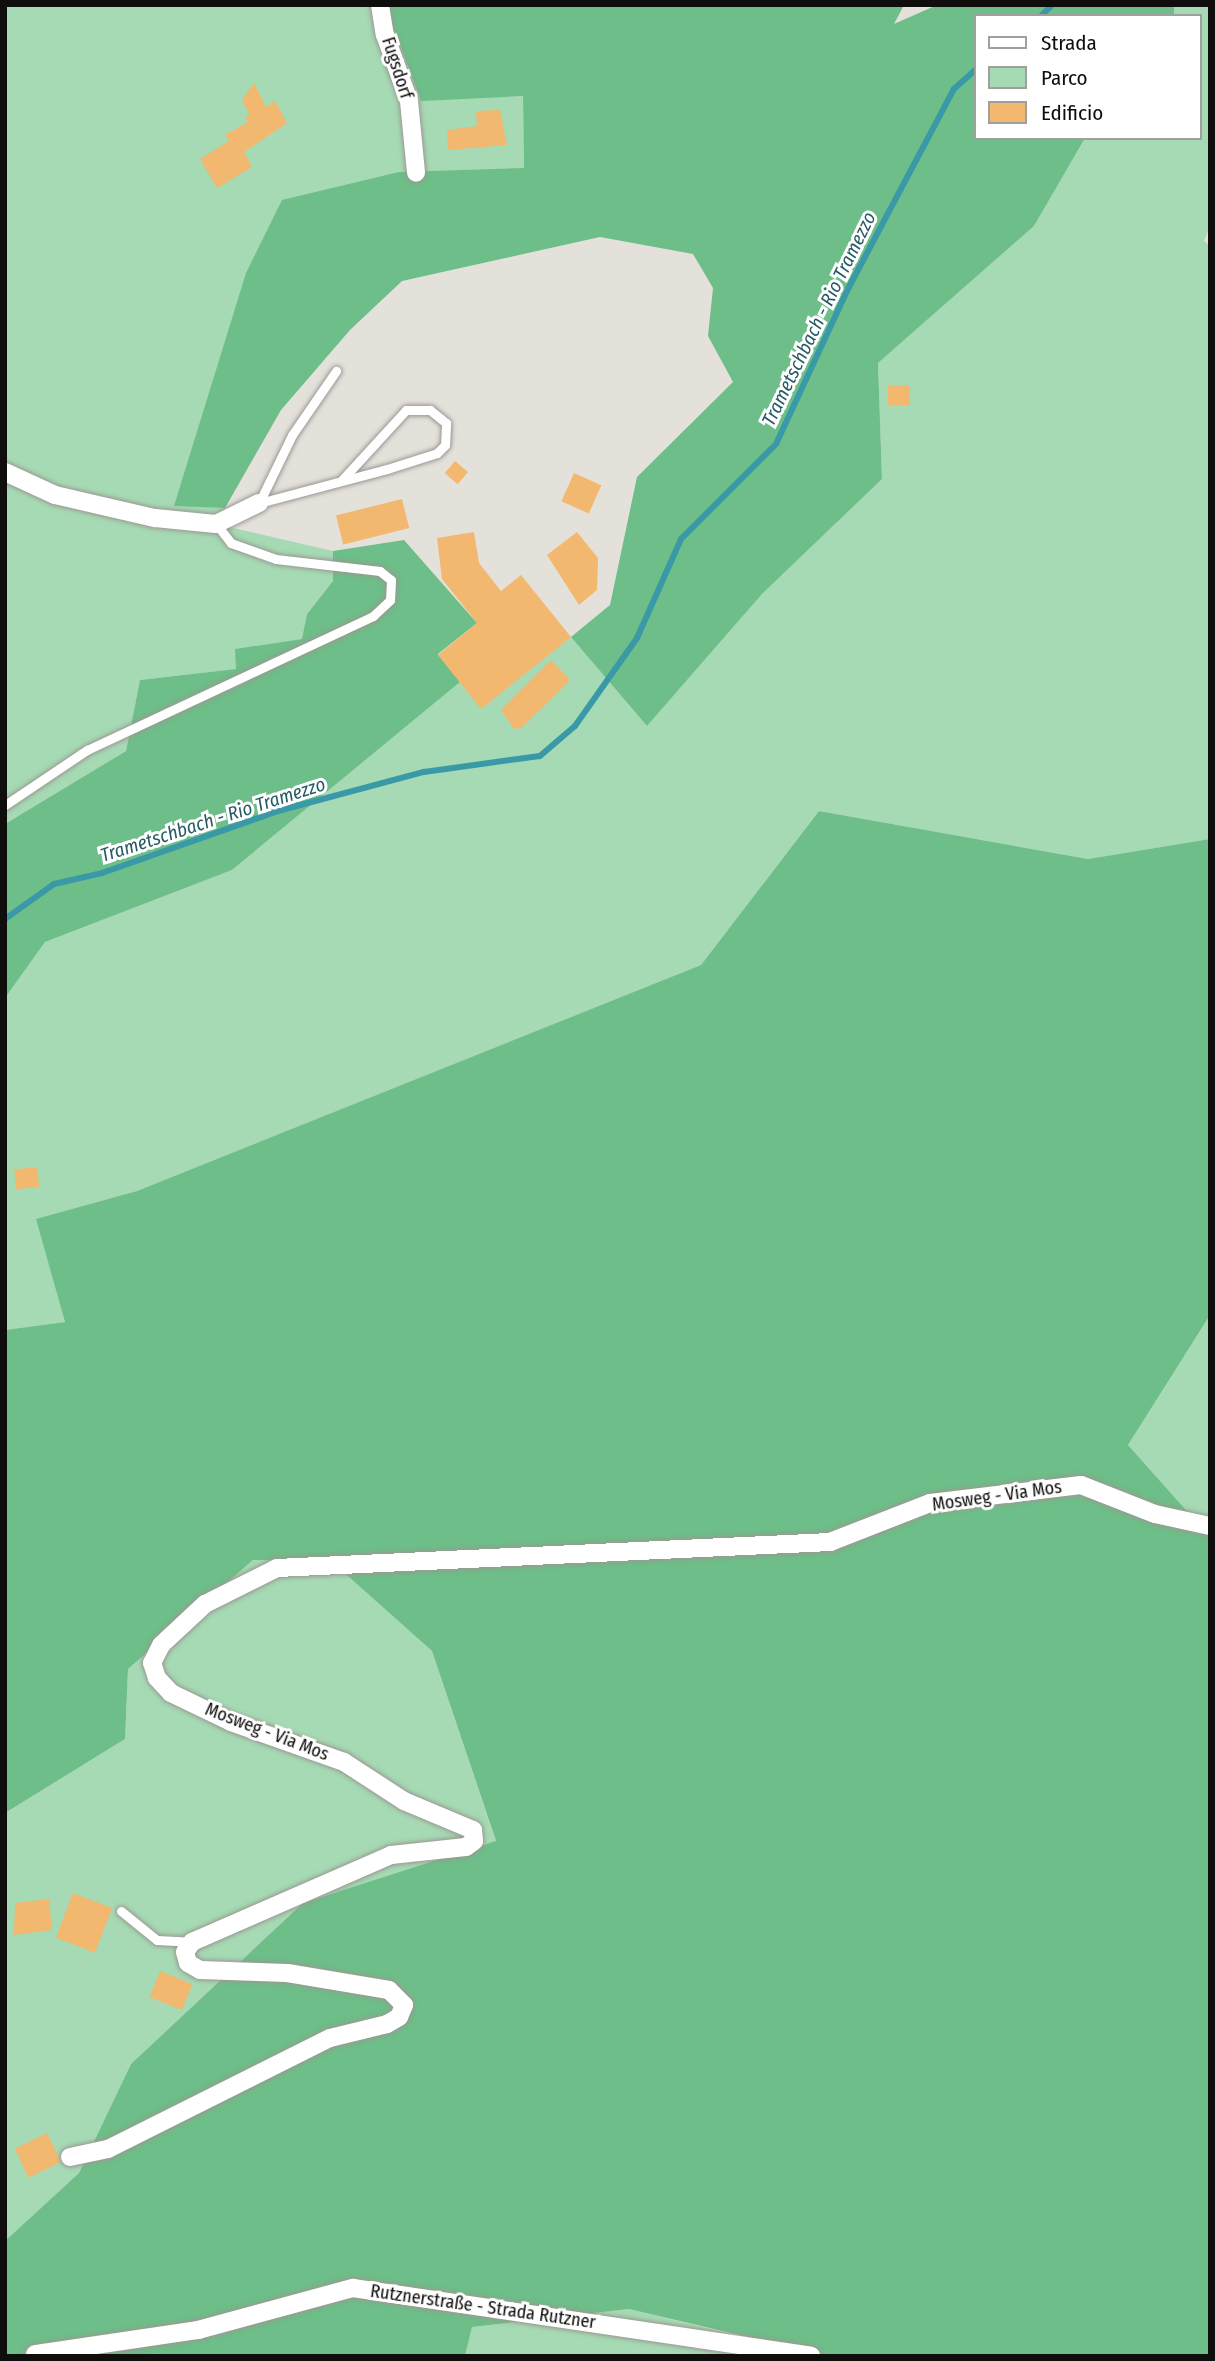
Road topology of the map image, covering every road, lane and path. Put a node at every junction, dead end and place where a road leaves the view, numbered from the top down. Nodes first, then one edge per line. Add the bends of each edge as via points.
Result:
1 (380, 5) edge
2 (416, 173) dead end
3 (336, 371) dead end
4 (5, 472) edge
5 (341, 481) junction
6 (259, 503) junction
7 (216, 524) junction
8 (5, 805) edge
9 (1210, 1525) edge
10 (121, 1910) dead end
11 (192, 1942) junction
12 (70, 2157) dead end
13 (31, 2355) edge
14 (811, 2356) edge

1 - 2 street, Fugsdorf via 385,35 409,101
3 - 6 lane via 292,435
4 - 7 street via 55,495 156,518
5 - 5 lane via 437,453 446,444 446,423 430,410 406,410
5 - 6 lane
6 - 7 street
7 - 8 lane via 231,543 276,559 380,571 391,580 390,600 373,616 87,750
9 - 11 street, Mosweg - Via Mos via 1156,1514 1081,1485 930,1503 830,1542 277,1568 205,1604 162,1645 152,1663 157,1678 172,1693 230,1723 344,1762 404,1801 473,1830 474,1841 466,1847 391,1855
10 - 11 lane via 157,1940
11 - 12 street via 185,1952 188,1963 200,1970 287,1973 389,1990 399,1995 404,2005 399,2017 387,2024 330,2038 108,2149
13 - 14 street, Rutznerstraße - Strada Rutzner via 198,2330 353,2288

